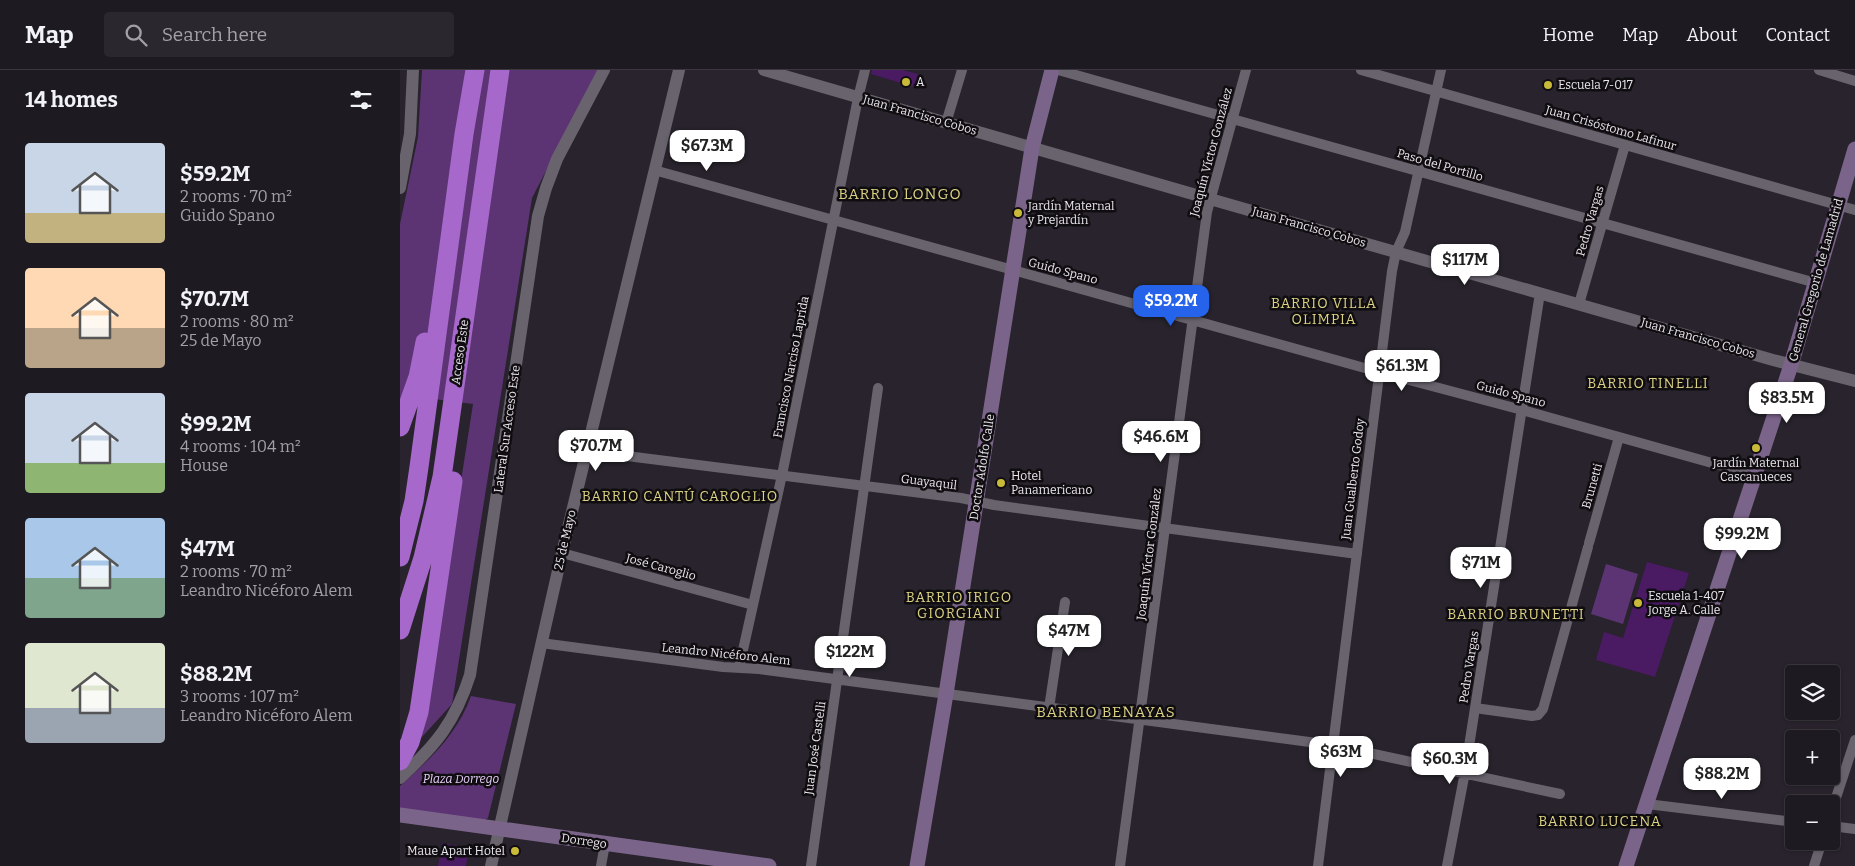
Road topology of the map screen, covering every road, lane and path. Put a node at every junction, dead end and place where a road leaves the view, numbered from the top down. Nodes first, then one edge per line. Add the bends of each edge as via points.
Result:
1 (413, 70) edge
2 (474, 70) edge
3 (500, 70) edge
4 (604, 70) edge
5 (679, 70) edge
6 (764, 70) edge
7 (865, 70) edge
8 (962, 70) edge
9 (1052, 70) edge
10 (1058, 70) edge
11 (1246, 70) edge
12 (1361, 70) edge
13 (1441, 70) edge
14 (1819, 70) edge
15 (1855, 81) edge
16 (1436, 92) junction
17 (858, 98) junction
18 (1233, 118) junction
19 (946, 123) junction
20 (405, 132) edge
21 (464, 134) junction
22 (1626, 145) junction
23 (1032, 148) junction
24 (1855, 149) edge
25 (654, 170) junction
26 (1419, 172) junction
27 (400, 188) edge
28 (1210, 200) junction
29 (1838, 205) junction
30 (1855, 210) edge
31 (833, 220) junction
32 (1603, 223) junction
33 (1396, 252) junction
34 (1013, 270) junction
35 (1816, 283) junction
36 (1540, 293) junction
37 (1579, 304) junction
38 (1192, 320) junction
39 (459, 358) junction
40 (1791, 365) junction
41 (1379, 372) junction
42 (1855, 381) edge
43 (878, 388) dead end
44 (1522, 410) junction
45 (400, 427) edge
46 (1619, 437) junction
47 (586, 451) junction
48 (782, 475) junction
49 (1755, 475) junction
50 (864, 486) junction
51 (976, 501) junction
52 (1165, 528) junction
53 (562, 553) junction
54 (1357, 554) junction
55 (400, 557) edge
56 (1064, 602) dead end
57 (753, 605) junction
58 (400, 630) edge
59 (541, 643) junction
60 (739, 668) junction
61 (837, 679) junction
62 (946, 694) junction
63 (1049, 708) junction
64 (1475, 708) junction
65 (1140, 720) junction
66 (1855, 740) edge
67 (1332, 745) junction
68 (400, 761) edge
69 (1465, 772) junction
70 (400, 778) edge
71 (1560, 794) dead end
72 (1837, 795) edge
73 (1647, 804) junction
74 (400, 815) edge
75 (1785, 821) edge
76 (1840, 827) edge
77 (499, 829) junction
78 (1855, 829) edge
79 (605, 844) junction
80 (1819, 850) edge
81 (726, 863) edge
82 (490, 866) edge
83 (601, 866) edge
84 (769, 866) edge
85 (811, 866) edge
86 (917, 866) edge
87 (1120, 866) edge
88 (1318, 866) edge
89 (1447, 866) edge
90 (1626, 866) edge
91 (1814, 866) edge

1 - 20 street
2 - 21 highway, Acceso Este
3 - 39 highway, Acceso Este
4 - 70 street, Lateral Sur Acceso Este via 557,159 538,216 470,675 464,695 441,737
5 - 25 street, 25 de Mayo
6 - 17 street, Juan Francisco Cobos
7 - 17 street, Francisco Narciso Laprida
8 - 19 street
9 - 23 main road, Doctor Adolfo Calle
10 - 18 street, Paso del Portillo
11 - 18 street, Joaquín Víctor González
12 - 16 street, Juan Crisóstomo Lafinur
13 - 16 street, Juan Gualberto Godoy
14 - 15 street
16 - 22 street, Juan Crisóstomo Lafinur
16 - 26 street, Juan Gualberto Godoy
17 - 19 street, Juan Francisco Cobos
17 - 31 street, Francisco Narciso Laprida
18 - 26 street, Paso del Portillo
18 - 28 street, Joaquín Víctor González
19 - 23 street, Juan Francisco Cobos
20 - 27 street
21 - 45 highway via 418,377
21 - 55 highway, Acceso Este via 421,459
22 - 29 street, Juan Crisóstomo Lafinur
22 - 32 street, Pedro Vargas
23 - 28 street, Juan Francisco Cobos
23 - 34 main road, Doctor Adolfo Calle
24 - 29 main road, General Gregorio de Lamadrid
25 - 31 street, Guido Spano
25 - 47 street, 25 de Mayo
26 - 32 street, Paso del Portillo
26 - 33 street, Juan Gualberto Godoy via 1405,232
28 - 33 street, Juan Francisco Cobos
28 - 38 street, Joaquín Víctor González
29 - 30 street, Juan Crisóstomo Lafinur
29 - 35 main road, General Gregorio de Lamadrid
31 - 34 street, Guido Spano
31 - 48 street, Francisco Narciso Laprida
32 - 35 street, Paso del Portillo
32 - 37 street, Pedro Vargas
33 - 36 street, Juan Francisco Cobos
33 - 41 street, Juan Gualberto Godoy
34 - 38 street, Guido Spano
34 - 51 main road, Doctor Adolfo Calle
35 - 40 main road, General Gregorio de Lamadrid
36 - 37 street, Juan Francisco Cobos
36 - 44 street, Pedro Vargas
37 - 40 street, Juan Francisco Cobos
38 - 41 street, Guido Spano
38 - 52 street, Joaquín Víctor González
39 - 58 highway, Acceso Este via 433,521
39 - 68 highway via 452,484 425,681 420,712
40 - 42 street, Juan Francisco Cobos
40 - 49 main road, General Gregorio de Lamadrid
41 - 44 street, Guido Spano
41 - 54 street, Juan Gualberto Godoy
43 - 50 street, Juan José Castelli
44 - 46 street, Guido Spano
44 - 64 street, Pedro Vargas
46 - 49 street, Guido Spano
46 - 64 street, Brunetti via 1544,709 1532,716
47 - 48 street, Guayaquil
47 - 53 street, 25 de Mayo
48 - 50 street, Guayaquil
48 - 57 street, Francisco Narciso Laprida
49 - 73 main road, General Gregorio de Lamadrid
50 - 51 street, Guayaquil
50 - 61 street, Juan José Castelli
51 - 52 street, Guayaquil
51 - 62 main road, Doctor Adolfo Calle
52 - 54 street, Guayaquil
52 - 65 street, Joaquín Víctor González
53 - 57 street, José Caroglio
53 - 59 street, 25 de Mayo
54 - 67 street, Juan Gualberto Godoy
56 - 63 street
57 - 60 street, Francisco Narciso Laprida
59 - 60 street, Leandro Nicéforo Alem
59 - 77 street, 25 de Mayo
60 - 61 street, Leandro Nicéforo Alem
61 - 62 street, Leandro Nicéforo Alem
61 - 85 street, Juan José Castelli
62 - 63 street, Leandro Nicéforo Alem
62 - 86 main road, Doctor Adolfo Calle
63 - 65 street, Leandro Nicéforo Alem
64 - 69 street, Pedro Vargas
65 - 67 street, Leandro Nicéforo Alem
65 - 87 street, Joaquín Víctor González
66 - 72 street
67 - 69 street, Leandro Nicéforo Alem
67 - 88 street, Juan Gualberto Godoy
69 - 71 street, Leandro Nicéforo Alem
69 - 89 street, Pedro Vargas
73 - 75 street
73 - 90 main road, General Gregorio de Lamadrid
74 - 77 main road, Dorrego
76 - 78 street
77 - 79 main road, Dorrego
77 - 82 street, 25 de Mayo
79 - 81 main road, Dorrego
79 - 83 street
80 - 91 street
81 - 84 main road, Dorrego

